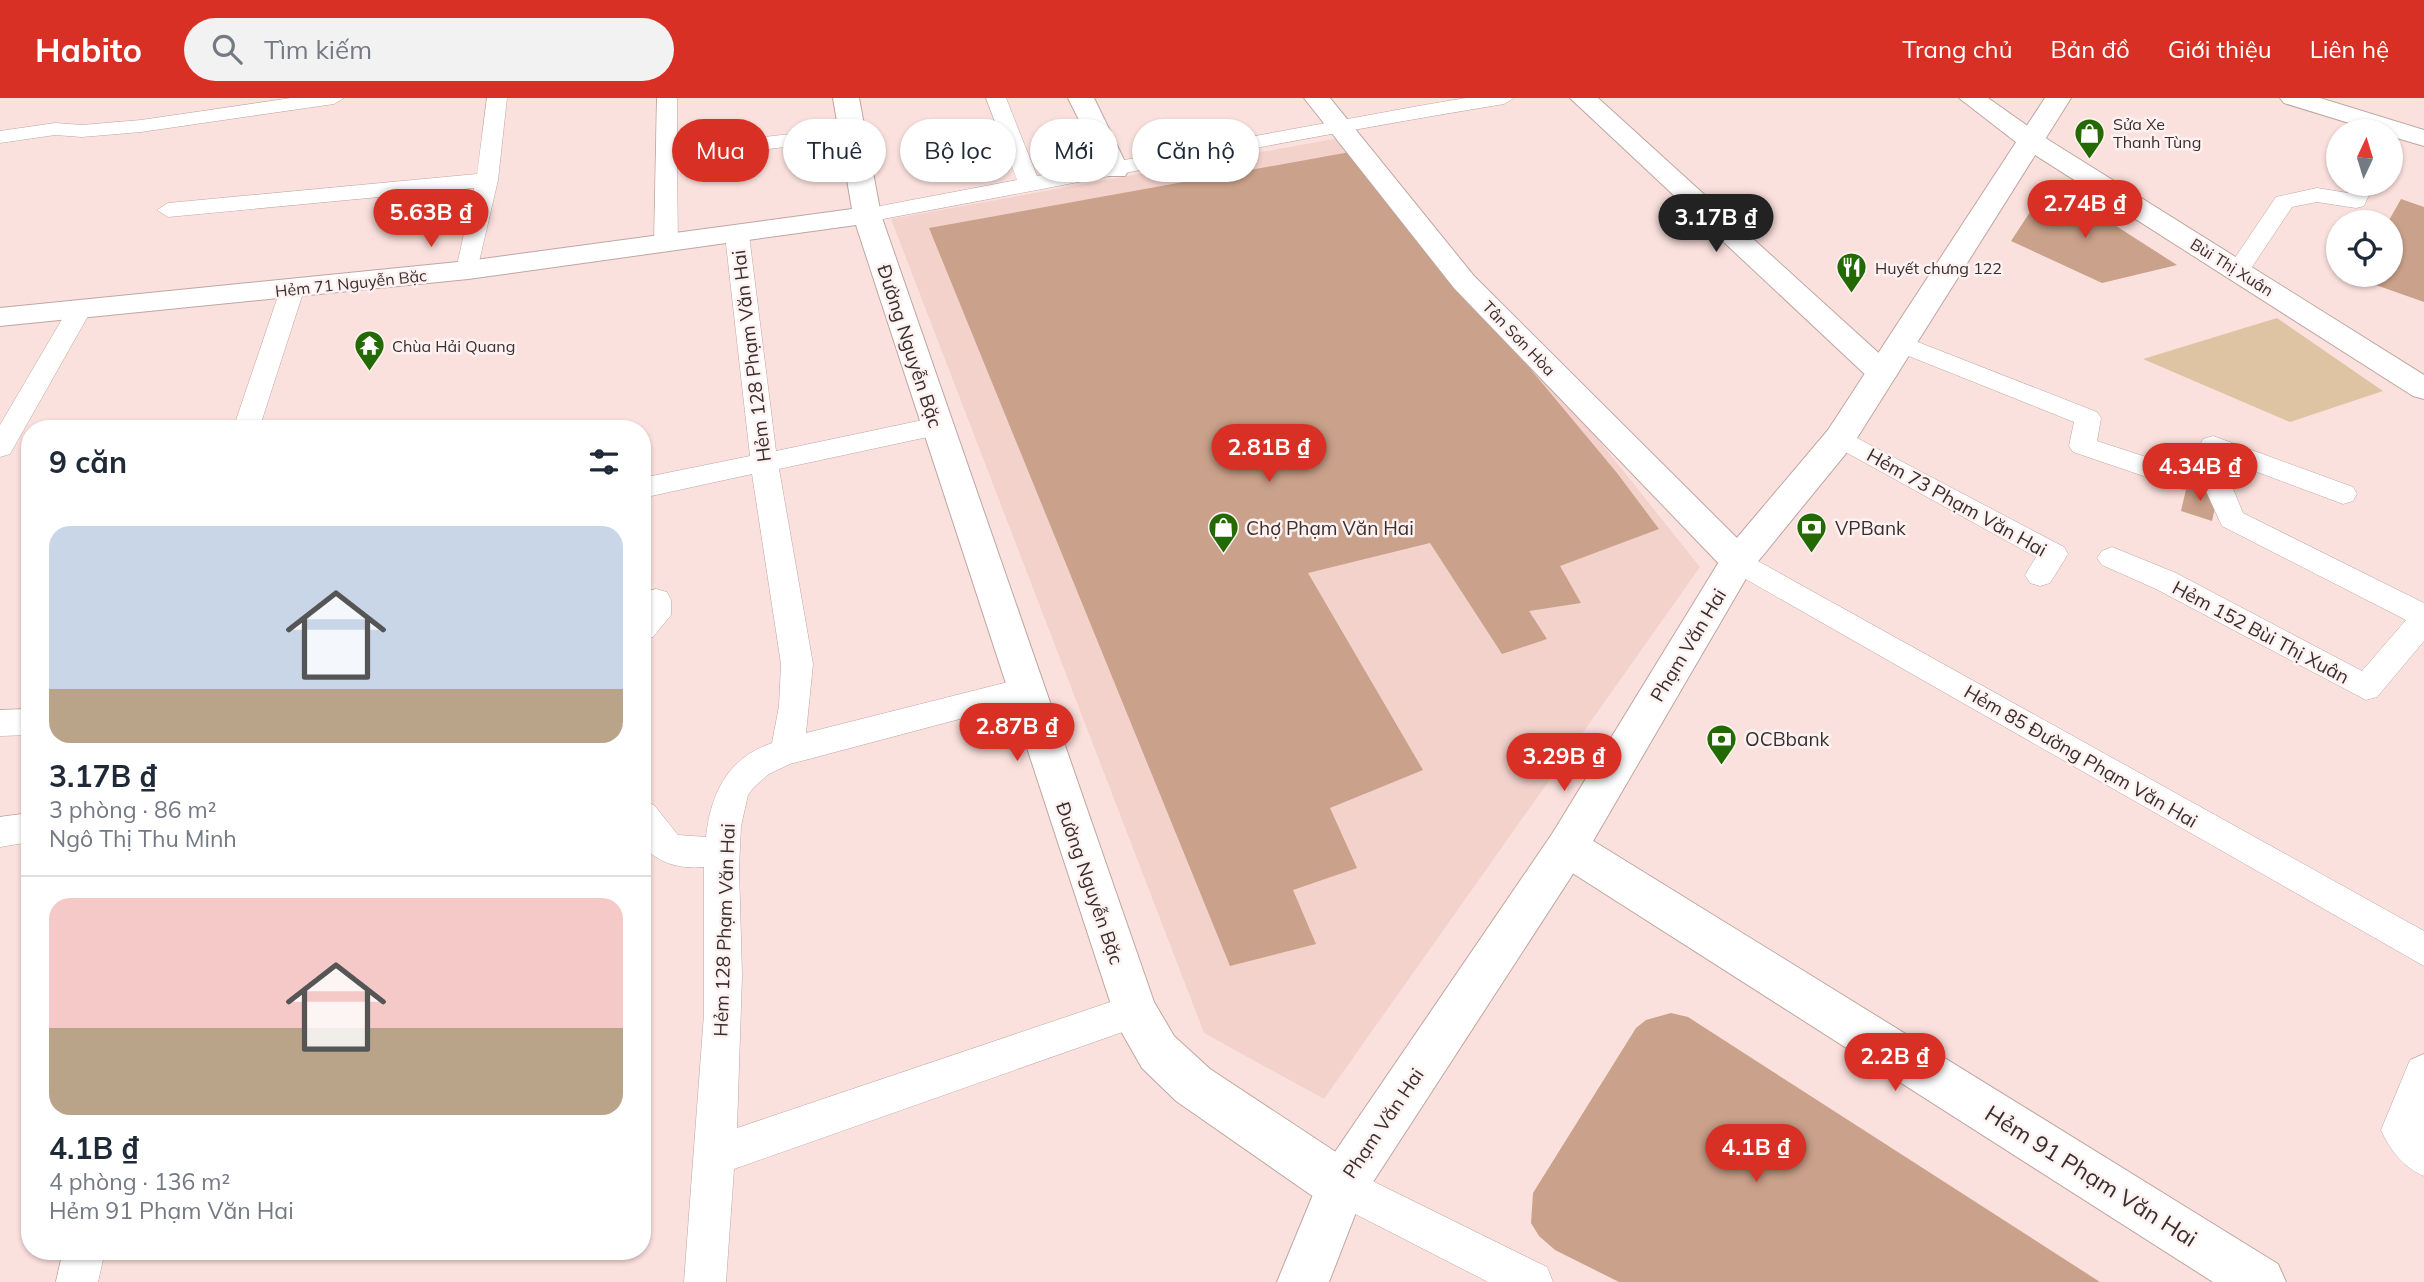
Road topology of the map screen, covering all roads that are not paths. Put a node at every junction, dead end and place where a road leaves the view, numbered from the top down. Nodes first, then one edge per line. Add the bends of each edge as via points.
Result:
1 (334, 98) edge
2 (497, 98) edge
3 (667, 98) edge
4 (846, 98) edge
5 (996, 98) edge
6 (1081, 98) edge
7 (1317, 98) edge
8 (1504, 98) edge
9 (1583, 98) edge
10 (1972, 98) edge
11 (2058, 98) edge
12 (2293, 98) edge
13 (850, 119) edge
14 (1091, 119) edge
15 (2356, 119) edge
16 (1335, 124) junction
17 (2403, 133) edge
18 (0, 136) edge
19 (2424, 138) edge
20 (2030, 140) junction
21 (783, 141) edge
22 (667, 155) junction
23 (1118, 170) edge
24 (487, 180) junction
25 (861, 182) edge
26 (1052, 182) edge
27 (1030, 186) junction
28 (2358, 196) edge
29 (168, 210) dead end
30 (867, 215) junction
31 (737, 235) junction
32 (666, 245) junction
33 (468, 270) junction
34 (2238, 271) junction
35 (292, 290) junction
36 (80, 309) junction
37 (0, 317) edge
38 (1891, 358) junction
39 (2424, 389) edge
40 (249, 420) edge
41 (936, 426) junction
42 (1840, 438) junction
43 (0, 448) edge
44 (764, 463) junction
45 (2215, 479) junction
46 (651, 486) edge
47 (2343, 494) dead end
48 (2112, 558) dead end
49 (1738, 562) junction
50 (2040, 575) dead end
51 (656, 600) dead end
52 (2424, 618) edge
53 (651, 620) edge
54 (1024, 690) junction
55 (21, 722) edge
56 (0, 723) edge
57 (787, 751) junction
58 (651, 830) edge
59 (1567, 847) junction
60 (722, 851) junction
61 (2424, 950) edge
62 (1134, 1011) junction
63 (2424, 1073) edge
64 (716, 1155) junction
65 (2424, 1156) edge
66 (1342, 1186) junction
67 (82, 1260) edge
68 (77, 1282) edge
69 (705, 1282) edge
70 (1303, 1282) edge
71 (1532, 1282) edge
72 (2260, 1282) edge

1 - 18 lane via 141,126
2 - 24 lane
3 - 22 lane
4 - 13 street, Đường Nguyễn Bặc
5 - 27 lane
6 - 14 street
7 - 16 street, Tân Sơn Hòa
8 - 16 lane
9 - 38 street
10 - 20 street, Bùi Thị Xuân
11 - 20 street, Phạm Văn Hai
12 - 15 street
16 - 23 lane
16 - 49 street, Tân Sơn Hòa via 1464,282
17 - 19 street
20 - 34 street, Bùi Thị Xuân
20 - 38 street, Phạm Văn Hai
21 - 22 lane
22 - 32 lane
24 - 29 lane
24 - 33 lane
25 - 30 street, Đường Nguyễn Bặc
26 - 27 lane
27 - 30 lane
28 - 34 lane via 2356,201 2317,195 2284,202
30 - 31 street, Hẻm 71 Nguyễn Bặc
30 - 41 street, Đường Nguyễn Bặc
31 - 32 street, Hẻm 71 Nguyễn Bặc
31 - 44 lane, Hẻm 128 Phạm Văn Hai
32 - 33 street, Hẻm 71 Nguyễn Bặc
33 - 35 street, Hẻm 71 Nguyễn Bặc
34 - 39 street, Bùi Thị Xuân
35 - 36 street, Hẻm 71 Nguyễn Bặc
35 - 40 lane
36 - 37 street, Hẻm 71 Nguyễn Bặc
36 - 43 lane
38 - 42 street, Phạm Văn Hai
38 - 45 lane via 2088,418 2083,446 2182,479
41 - 44 lane
41 - 54 street, Đường Nguyễn Bặc
42 - 49 street, Phạm Văn Hai
42 - 50 lane, Hẻm 73 Phạm Văn Hai via 2054,554
44 - 46 lane
44 - 57 lane, Hẻm 128 Phạm Văn Hai via 797,664
45 - 47 lane via 2213,445
45 - 52 lane, Hẻm 152 Bùi Thị Xuân via 2232,519
48 - 52 lane, Hẻm 152 Bùi Thị Xuân via 2166,580 2366,688
49 - 59 street, Phạm Văn Hai
49 - 61 lane, Hẻm 85 Đường Phạm Văn Hai
51 - 53 lane via 656,615
54 - 57 lane
54 - 62 street, Đường Nguyễn Bặc
55 - 56 lane
57 - 60 lane, Hẻm 128 Phạm Văn Hai via 761,760 741,777 728,804
58 - 60 lane via 659,844 685,855
59 - 66 street, Phạm Văn Hai
59 - 72 street, Hẻm 91 Phạm Văn Hai
60 - 64 lane, Hẻm 128 Phạm Văn Hai via 724,977
62 - 64 lane
62 - 66 street, Đường Nguyễn Bặc via 1158,1052 1193,1085
63 - 65 lane via 2401,1130
64 - 69 lane, Hẻm 128 Phạm Văn Hai
66 - 70 street, Phạm Văn Hai
66 - 71 lane
67 - 68 lane

